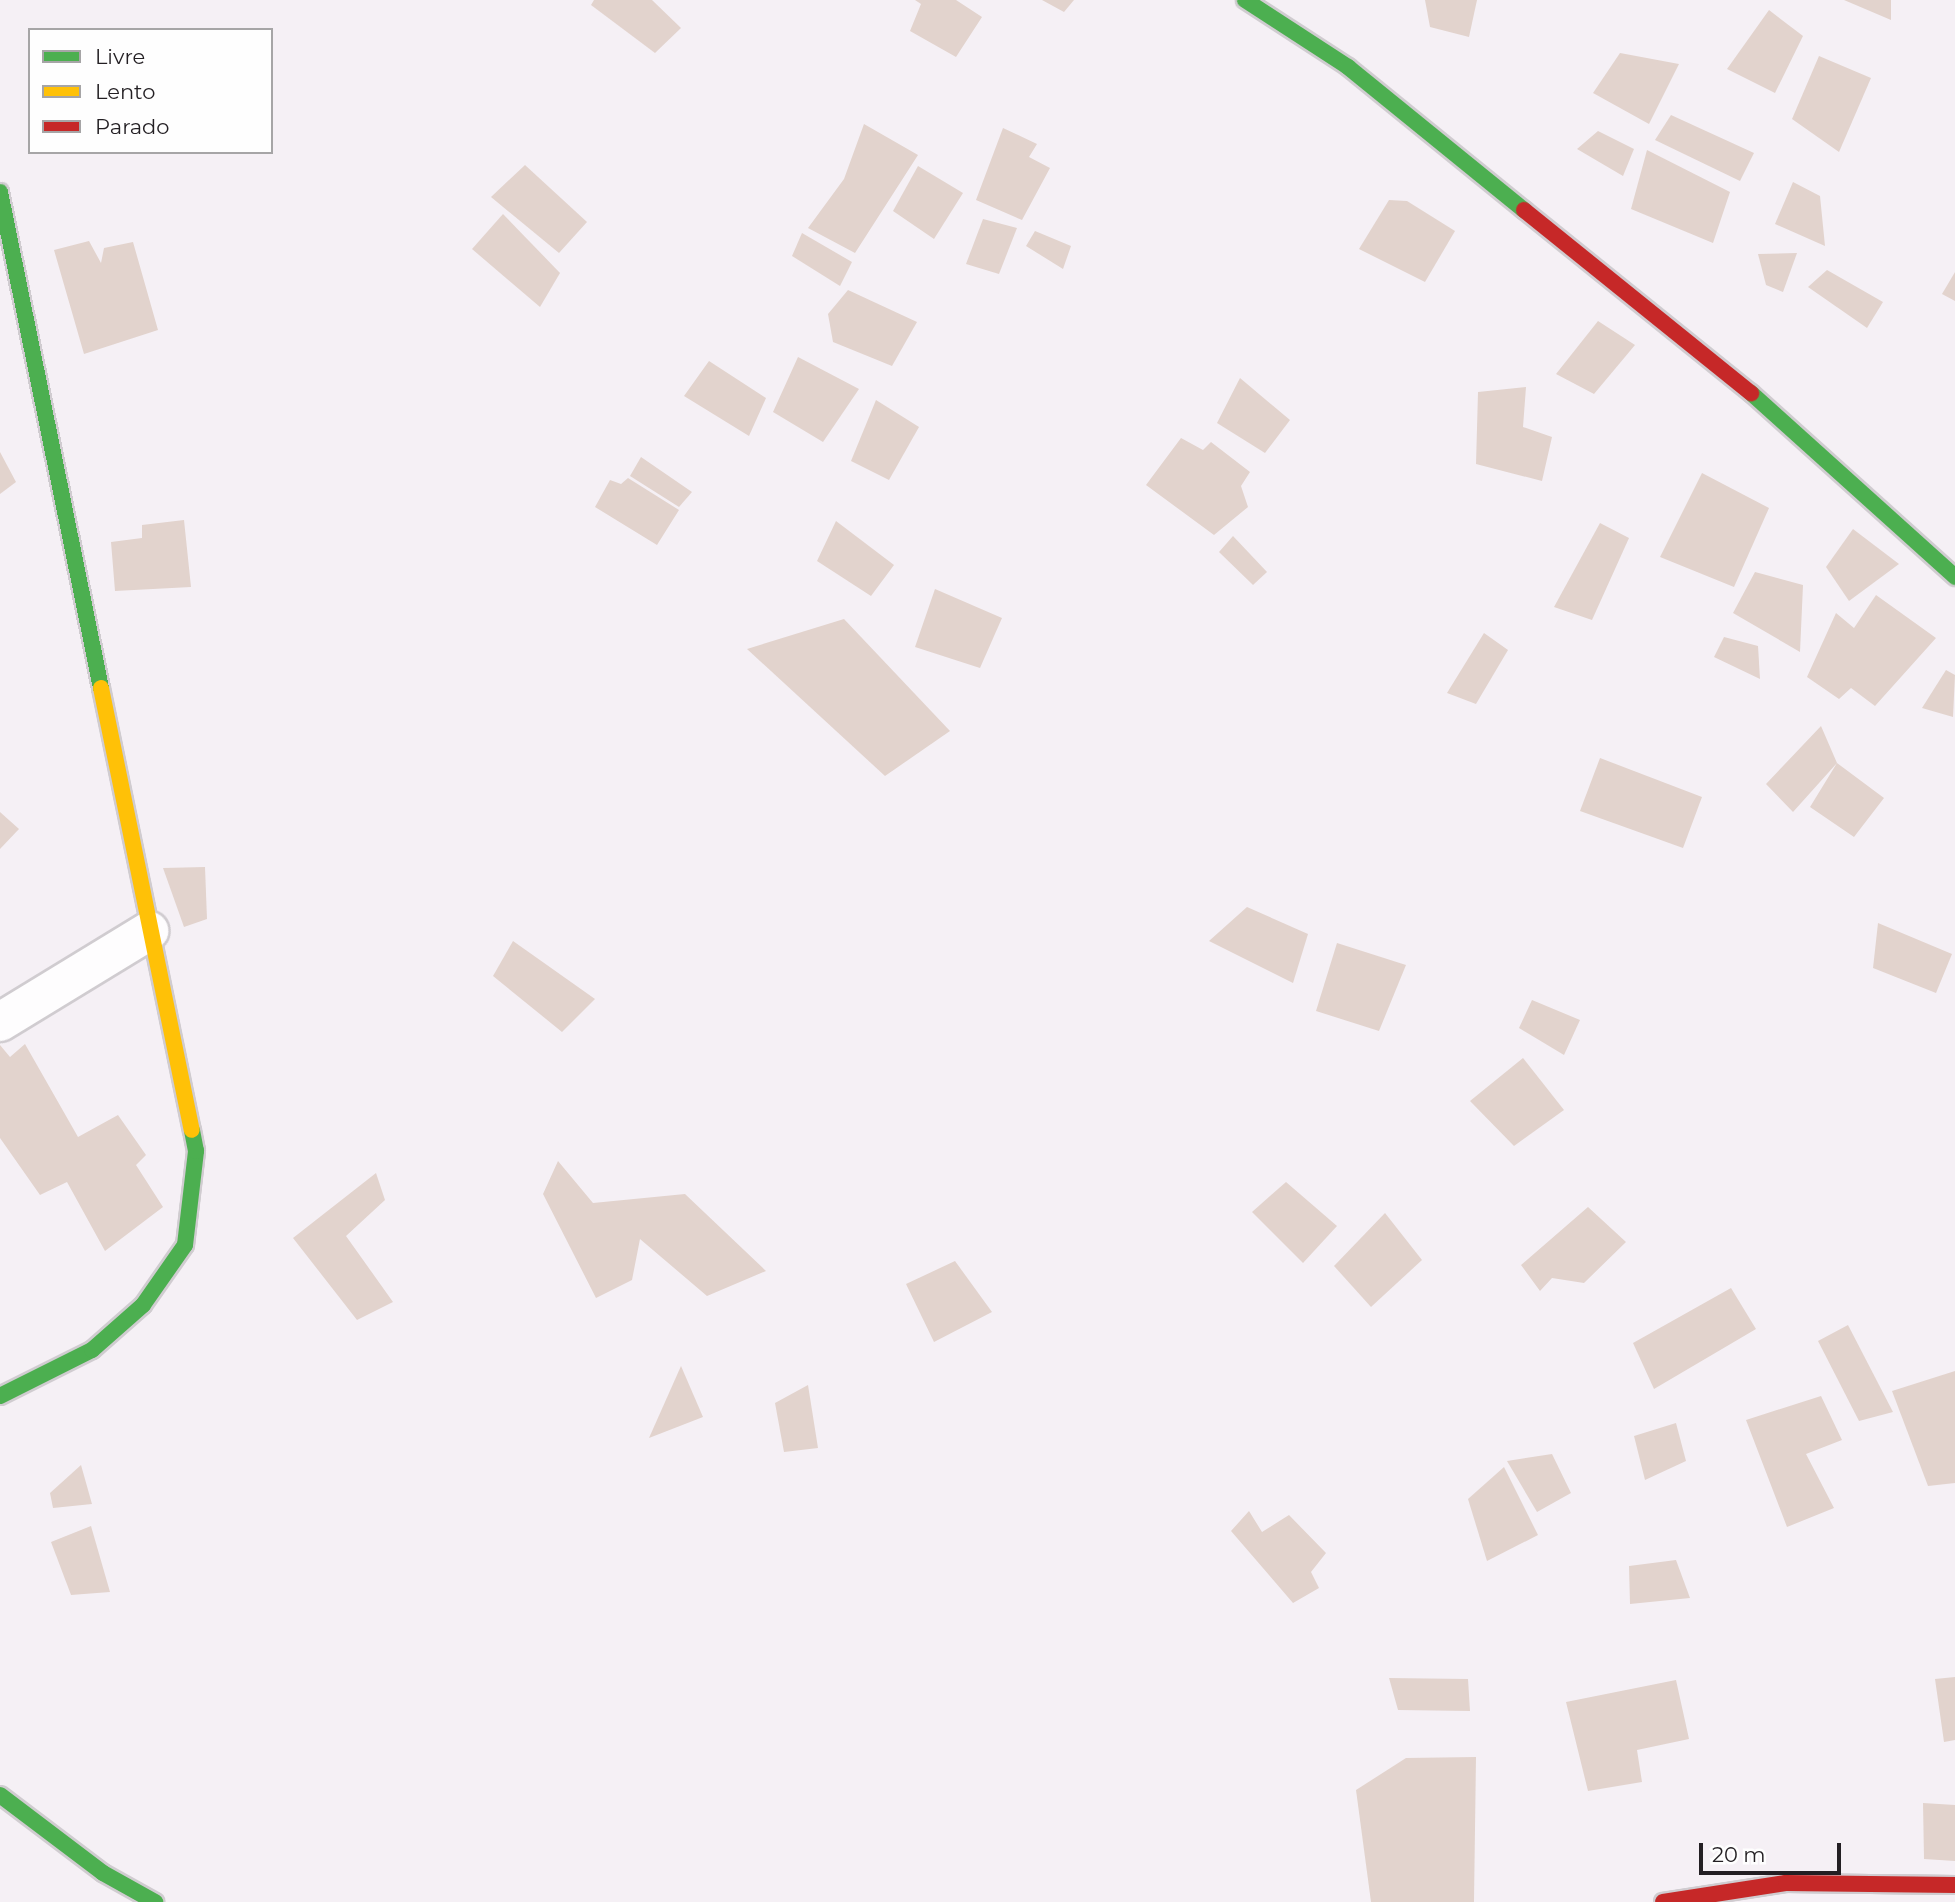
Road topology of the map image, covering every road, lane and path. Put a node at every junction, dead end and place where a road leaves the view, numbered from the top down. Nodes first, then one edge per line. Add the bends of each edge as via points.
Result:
1 (1245, 0) edge
2 (0, 192) edge
3 (1952, 572) edge
4 (149, 931) junction
5 (0, 1023) edge
6 (0, 1396) edge
7 (0, 1795) edge
8 (1955, 1885) edge
9 (155, 1902) edge
10 (1663, 1902) edge

1 - 3 street via 1348,67 1795,429
2 - 4 street
4 - 5 street
4 - 6 street via 196,1151 185,1245 142,1305 92,1350
7 - 9 street via 103,1873
8 - 10 street via 1786,1882

